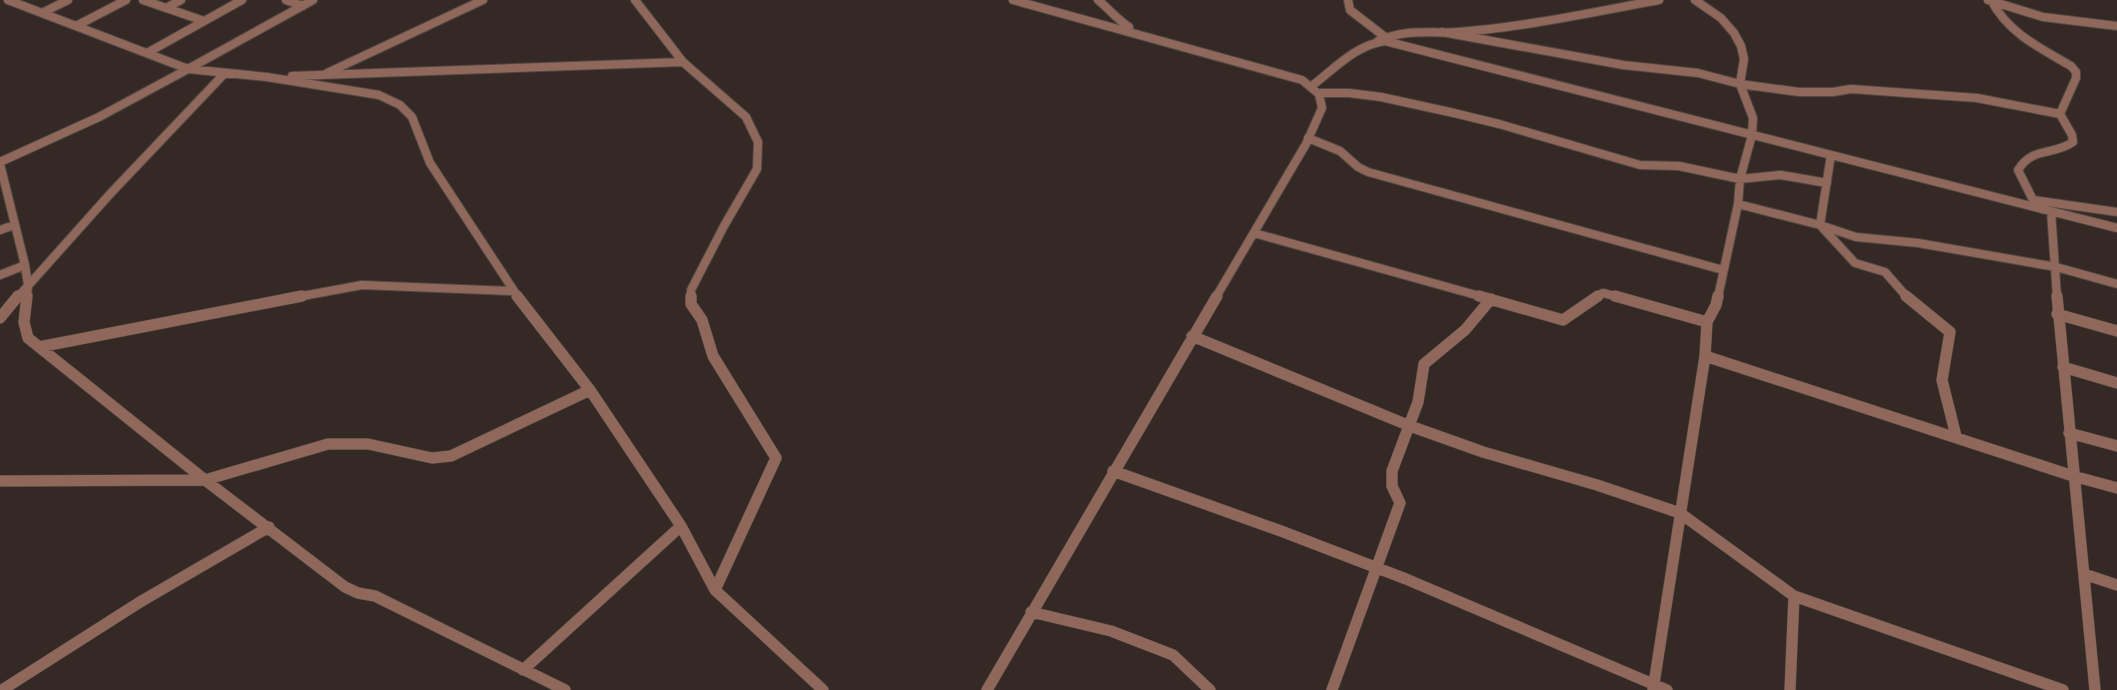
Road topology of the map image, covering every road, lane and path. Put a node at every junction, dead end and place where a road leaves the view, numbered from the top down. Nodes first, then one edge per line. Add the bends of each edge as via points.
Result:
1 (8, 0) edge
2 (68, 0) edge
3 (126, 0) edge
4 (143, 0) edge
5 (181, 0) edge
6 (242, 0) edge
7 (286, 0) edge
8 (313, 0) edge
9 (483, 0) edge
10 (635, 0) edge
11 (1013, 0) edge
12 (1098, 0) edge
13 (1348, 0) edge
14 (1659, 0) edge
15 (1695, 0) edge
16 (1990, 0) edge
17 (303, 6) junction
18 (166, 8) junction
19 (42, 13) junction
20 (204, 21) junction
21 (76, 26) junction
22 (2117, 26) edge
23 (1442, 32) junction
24 (1142, 34) junction
25 (1382, 39) junction
26 (147, 53) junction
27 (683, 62) junction
28 (188, 69) junction
29 (225, 73) junction
30 (324, 75) junction
31 (267, 77) junction
32 (1740, 84) junction
33 (1313, 86) junction
34 (1321, 93) junction
35 (2060, 114) junction
36 (1752, 135) junction
37 (1308, 138) junction
38 (1831, 155) junction
39 (0, 163) edge
40 (1740, 179) junction
41 (1828, 183) junction
42 (3, 188) edge
43 (2033, 200) junction
44 (9, 204) junction
45 (1738, 204) junction
46 (0, 208) edge
47 (2046, 210) junction
48 (2117, 212) edge
49 (14, 225) junction
50 (1820, 225) junction
51 (2117, 228) edge
52 (0, 230) edge
53 (1254, 233) junction
54 (25, 265) junction
55 (2056, 267) junction
56 (1723, 270) junction
57 (0, 275) edge
58 (28, 284) junction
59 (2117, 284) edge
60 (513, 291) junction
61 (1491, 299) junction
62 (11, 305) junction
63 (0, 312) edge
64 (2057, 314) junction
65 (0, 318) edge
66 (1707, 322) junction
67 (2117, 331) edge
68 (1192, 336) junction
69 (38, 347) junction
70 (1705, 356) junction
71 (2063, 367) junction
72 (2117, 383) edge
73 (590, 390) junction
74 (1410, 426) junction
75 (2069, 432) junction
76 (1956, 436) junction
77 (2117, 446) edge
78 (1113, 471) junction
79 (2074, 476) junction
80 (205, 480) junction
81 (0, 481) edge
82 (2117, 488) edge
83 (1680, 512) junction
84 (681, 526) junction
85 (269, 527) junction
86 (1376, 568) junction
87 (2084, 574) junction
88 (2117, 585) edge
89 (715, 590) junction
90 (1794, 596) junction
91 (1031, 612) junction
92 (523, 670) junction
93 (1654, 687) edge
94 (2, 690) edge
95 (565, 690) edge
96 (823, 690) edge
97 (987, 690) edge
98 (1210, 690) edge
99 (1332, 690) edge
100 (1667, 690) edge
101 (1790, 690) edge
102 (2063, 690) edge
103 (2095, 690) edge

1 - 19 street
2 - 19 street
3 - 21 street
4 - 18 street
5 - 18 street
6 - 20 street
7 - 17 street
8 - 17 street
9 - 30 street
10 - 27 street
11 - 24 street
12 - 24 street via 1116,19
13 - 25 street via 1350,10
14 - 23 street via 1560,18
15 - 32 street via 1720,18 1734,33 1741,46 1744,59
16 - 22 street via 2043,17
16 - 35 street via 2006,25 2071,66 2076,72 2076,78
17 - 28 street
18 - 20 street
19 - 21 street
20 - 26 street
21 - 26 street
23 - 25 street via 1416,32
23 - 32 street via 1623,65 1698,72
24 - 33 street via 1302,80
25 - 33 street via 1358,51
25 - 36 street
26 - 28 street
27 - 30 street
27 - 89 street via 746,117 758,142 757,169 691,290 690,304 702,320 713,356 776,458
28 - 29 street
28 - 39 street via 99,117
29 - 31 street
29 - 58 street
30 - 31 street
31 - 60 street via 379,95 400,105 412,117 430,163
32 - 35 street via 1799,92 1851,89 1978,98
32 - 36 street via 1753,118
33 - 34 street
34 - 37 street via 1323,104
34 - 40 street via 1381,97 1499,124 1626,162 1679,166
35 - 43 street via 2072,135 2073,142 2068,147 2029,156 2022,160 2018,170
36 - 38 street
36 - 40 street
37 - 53 street
37 - 56 street via 1340,151 1368,172
38 - 41 street
38 - 47 street
39 - 42 street
40 - 41 street via 1780,175
40 - 45 street
41 - 50 street
42 - 44 street
43 - 47 street
43 - 48 street
44 - 46 street
44 - 49 street
45 - 50 street
45 - 56 street
47 - 51 street
47 - 55 street
49 - 52 street
49 - 54 street
50 - 55 street via 1856,237 1918,243
50 - 76 street via 1855,263 1885,272 1911,302 1950,332 1942,380
53 - 61 street
53 - 68 street
54 - 57 street
54 - 58 street
55 - 59 street
55 - 64 street
56 - 66 street via 1716,305
58 - 62 street
58 - 69 street via 24,322 28,338
60 - 69 street via 362,285
60 - 73 street
61 - 66 street via 1563,320 1604,292
61 - 74 street via 1465,330 1424,364 1423,384
62 - 63 street
62 - 65 street
64 - 67 street
64 - 71 street
66 - 70 street
68 - 74 street
68 - 78 street
69 - 80 street
70 - 76 street
70 - 83 street
71 - 72 street
71 - 75 street
73 - 80 street via 451,456 432,458 368,444 328,444
73 - 84 street
74 - 83 street via 1483,452
74 - 86 street via 1396,455 1391,475 1392,486 1400,503
75 - 77 street
75 - 79 street
76 - 79 street
78 - 86 street via 1209,504
78 - 91 street
79 - 82 street
79 - 87 street
80 - 81 street
80 - 85 street
83 - 90 street
83 - 93 street
84 - 89 street
84 - 92 street
85 - 92 street via 345,587 358,593 375,596
85 - 94 street via 140,602
86 - 93 street via 1447,596
86 - 99 street
87 - 88 street
87 - 103 street
89 - 96 street
90 - 101 street
90 - 102 street
91 - 97 street
91 - 98 street via 1111,631 1173,655
92 - 95 street
93 - 100 street

